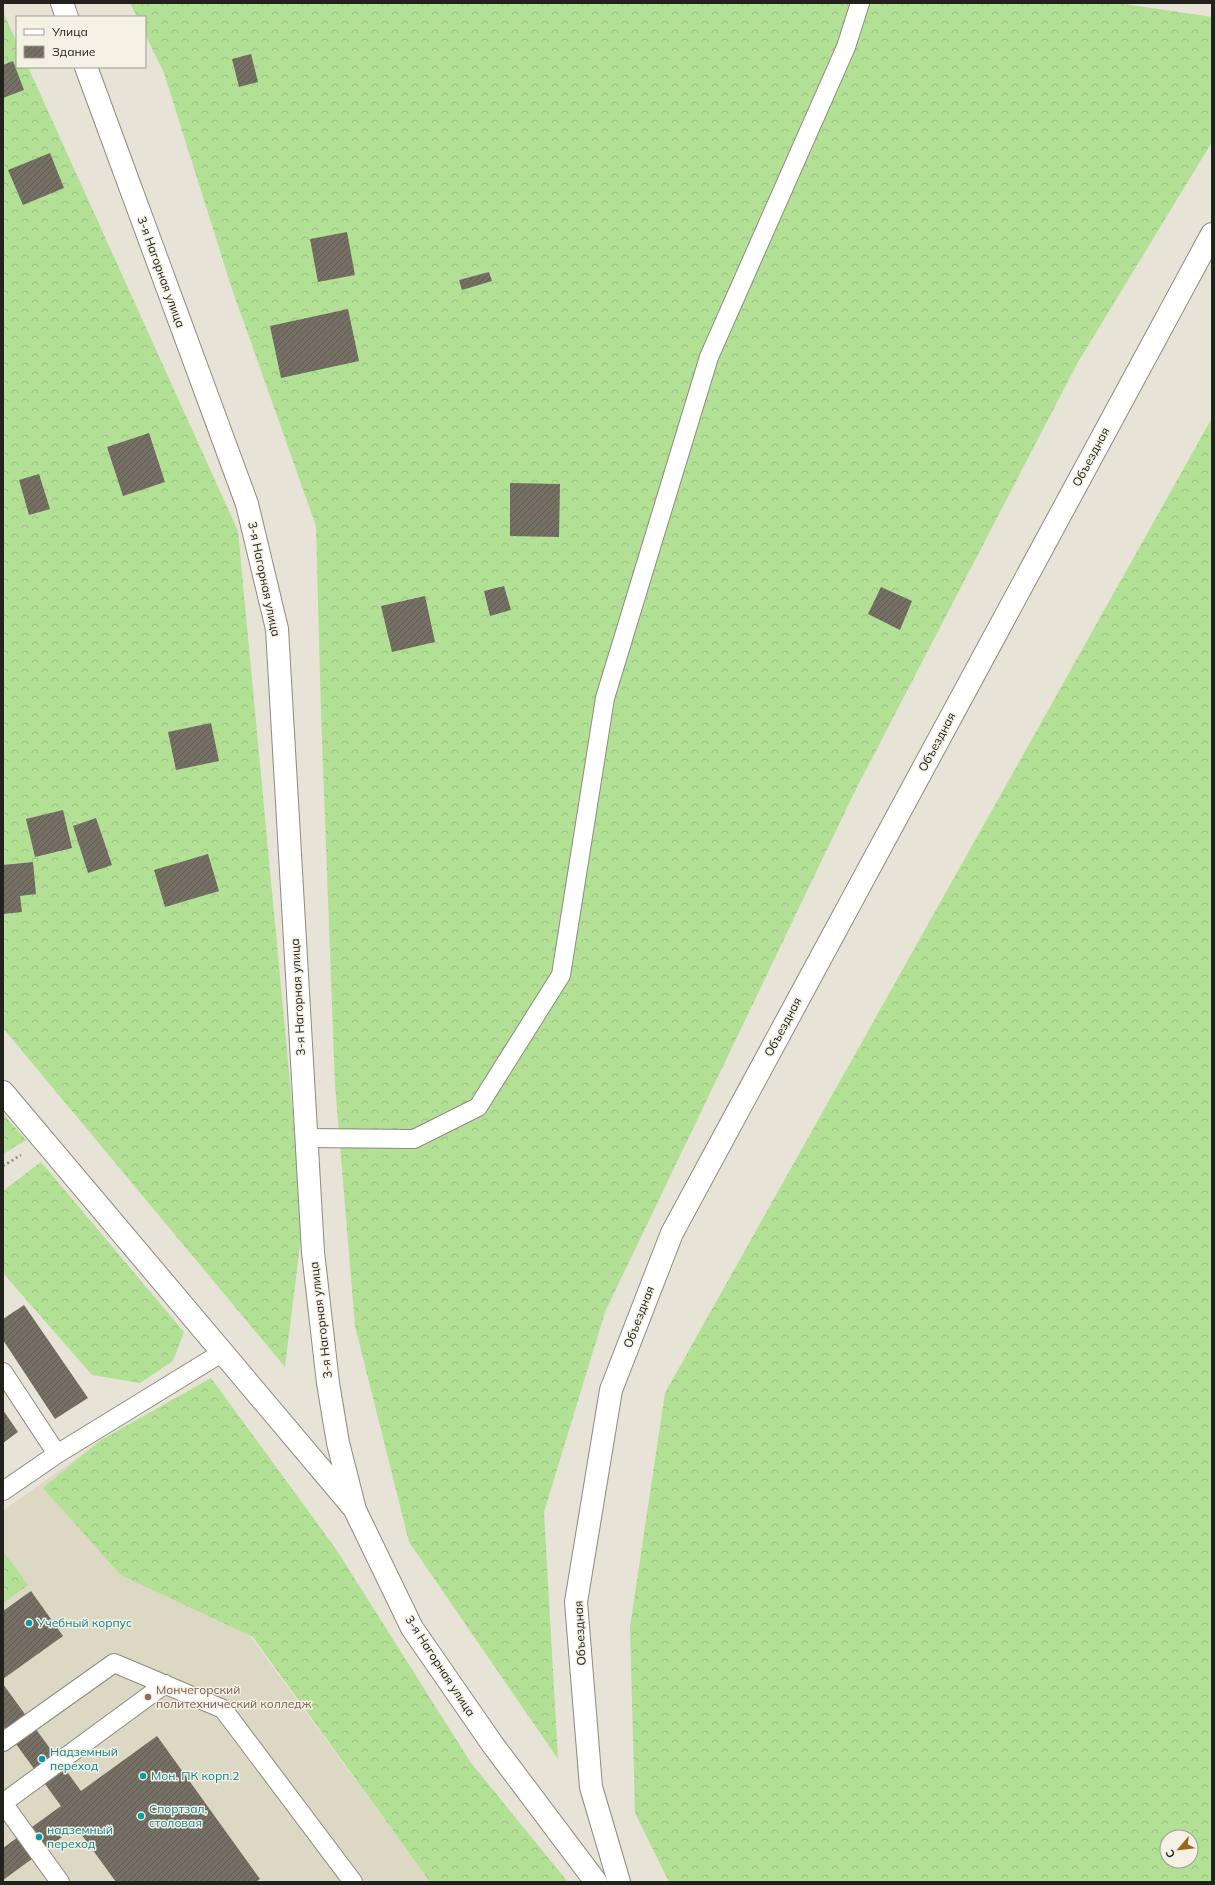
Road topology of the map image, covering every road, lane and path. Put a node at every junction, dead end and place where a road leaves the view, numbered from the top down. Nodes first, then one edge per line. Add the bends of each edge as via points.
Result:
1 (62, 3) edge
2 (860, 3) edge
3 (67, 16) edge
4 (86, 68) edge
5 (1212, 234) edge
6 (3, 1092) edge
7 (306, 1138) junction
8 (223, 1352) junction
9 (3, 1372) edge
10 (58, 1454) junction
11 (3, 1491) edge
12 (355, 1510) junction
13 (165, 1684) junction
14 (3, 1742) edge
15 (3, 1803) edge
16 (60, 1882) edge
17 (353, 1882) edge
18 (596, 1882) edge
19 (619, 1882) edge

1 - 3 street
2 - 7 lane via 846,47 709,357 605,698 561,974 478,1107 414,1139
4 - 7 street, 3-я Нагорная улица via 247,504 277,629
5 - 19 street, Объездная via 672,1233 611,1390 576,1602 591,1787
6 - 8 street
7 - 12 street, 3-я Нагорная улица via 313,1252 328,1383 338,1443
8 - 10 lane
8 - 12 street
9 - 10 lane
10 - 11 lane
12 - 18 street, 3-я Нагорная улица via 412,1628 493,1745
13 - 14 lane via 114,1663
13 - 15 lane
13 - 17 lane via 224,1709
15 - 16 lane

